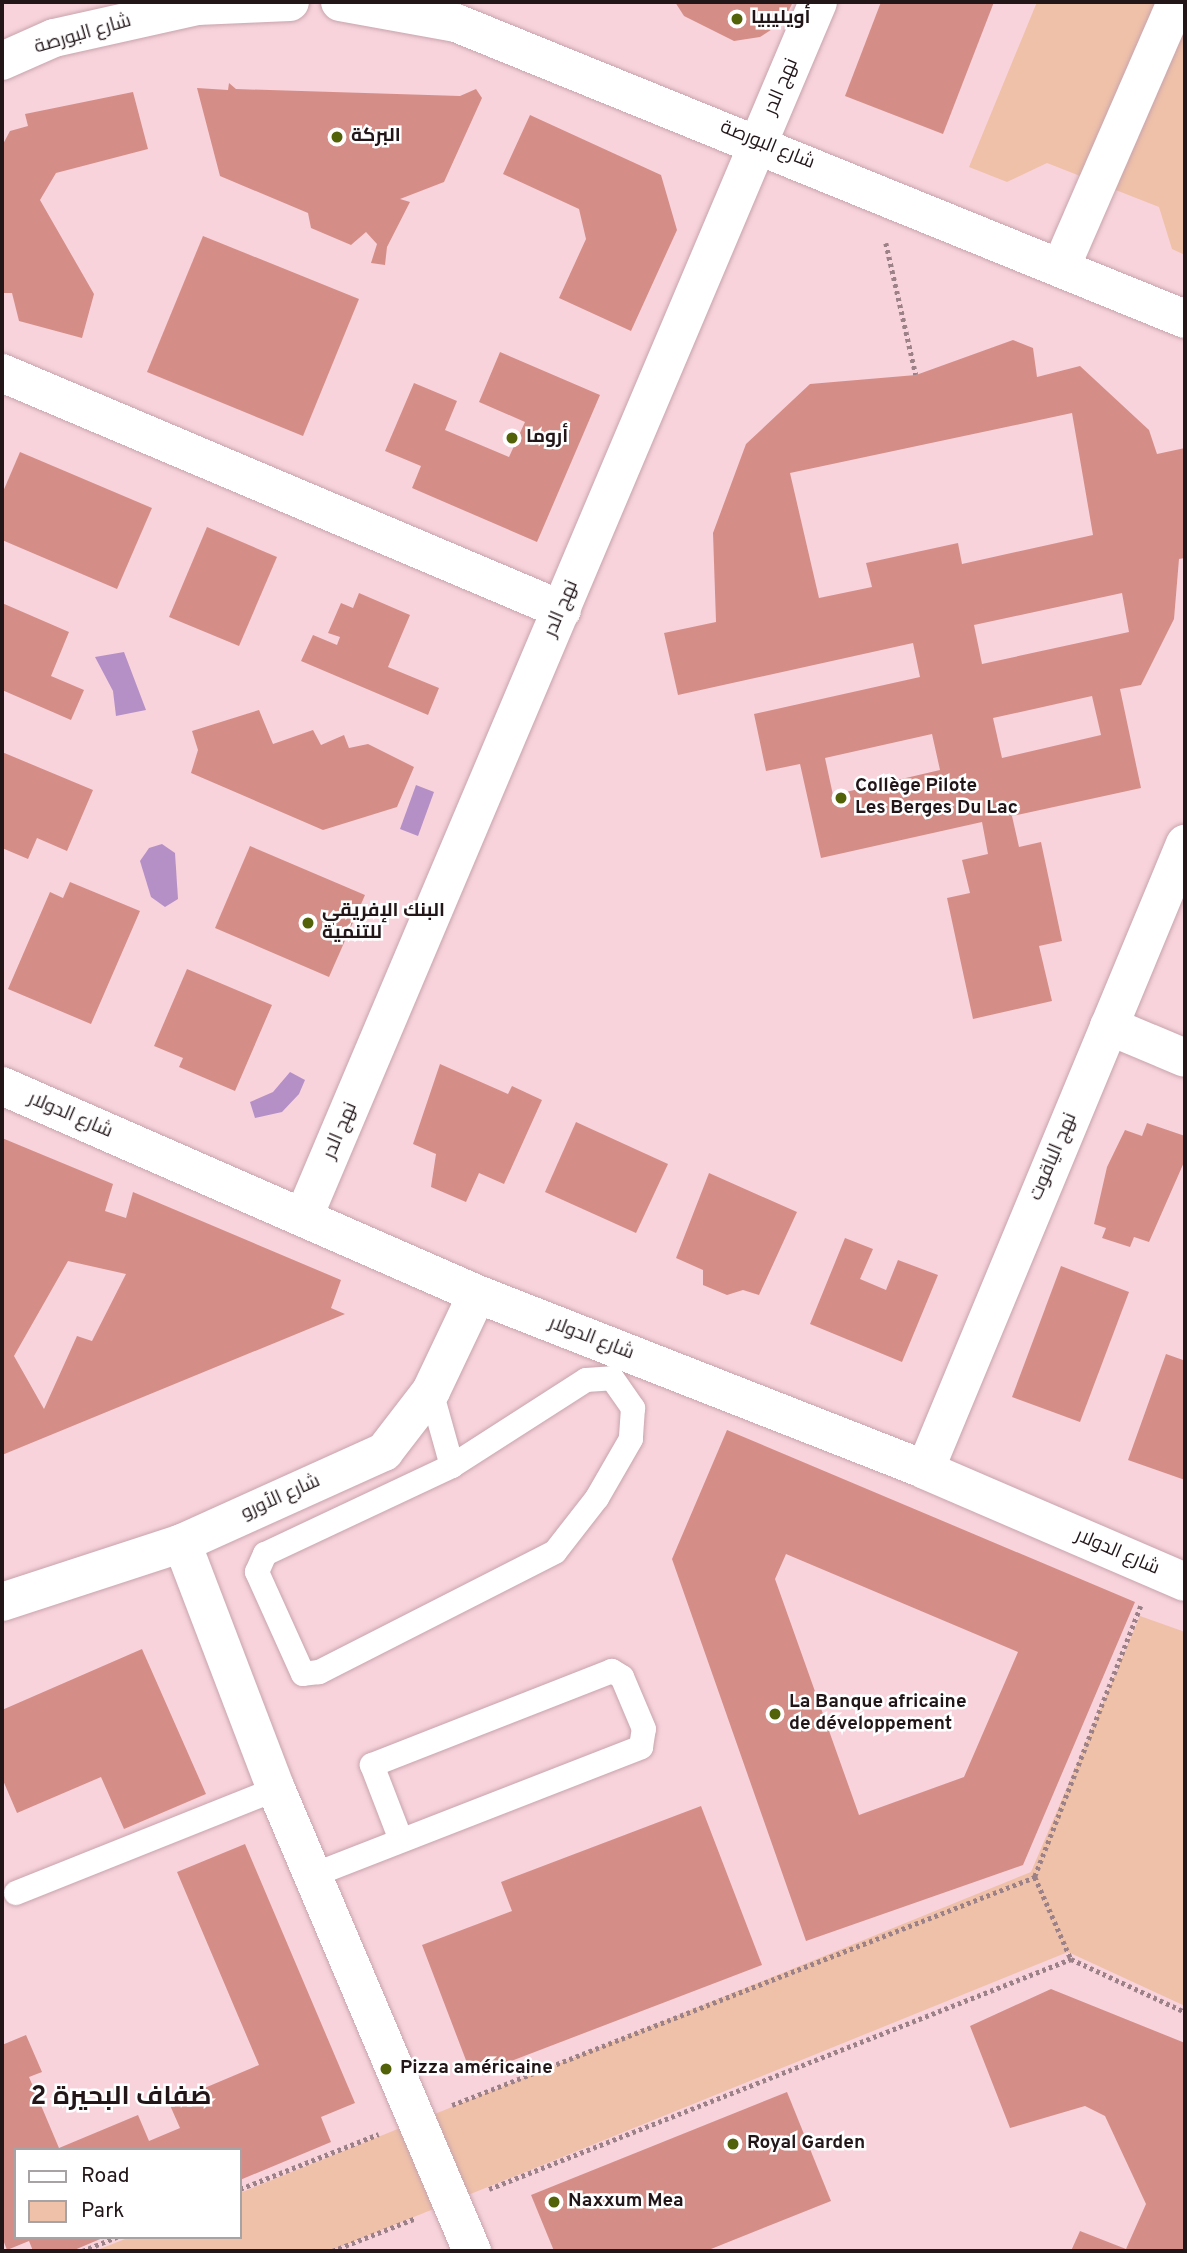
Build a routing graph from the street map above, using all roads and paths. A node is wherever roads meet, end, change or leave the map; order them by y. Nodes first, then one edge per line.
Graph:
1 (290, 2) edge
2 (340, 2) edge
3 (818, 2) edge
4 (1176, 2) edge
5 (2, 61) edge
6 (759, 142) junction
7 (874, 190) junction
8 (1062, 267) junction
9 (1185, 319) edge
10 (2, 373) edge
11 (916, 375) dead end
12 (562, 610) junction
13 (1185, 844) edge
14 (1109, 1026) junction
15 (1185, 1058) edge
16 (2, 1086) edge
17 (304, 1216) junction
18 (477, 1294) junction
19 (431, 1391) junction
20 (452, 1466) junction
21 (925, 1470) junction
22 (182, 1543) junction
23 (1172, 1576) edge
24 (2, 1602) edge
25 (276, 1788) junction
26 (401, 1840) junction
27 (316, 1874) junction
28 (1035, 1877) junction
29 (16, 1893) dead end
30 (1071, 1959) junction
31 (1185, 2012) edge
32 (416, 2119) junction
33 (242, 2188) edge
34 (453, 2203) junction
35 (112, 2239) edge
36 (82, 2251) edge
37 (332, 2251) edge
38 (472, 2251) edge

1 - 5 street, شارع البورصة
2 - 6 street, شارع البورصة
3 - 6 street, نهج الدر
4 - 8 street
6 - 7 street, شارع البورصة
6 - 12 street, نهج الدر
7 - 8 street, شارع البورصة
7 - 11 path
8 - 9 street, شارع البورصة
10 - 12 street
12 - 17 street, نهج الدر
13 - 14 street, نهج الياقوت
14 - 15 street
14 - 21 street, نهج الياقوت
16 - 17 street, شارع الدولار
17 - 18 street, شارع الدولار
18 - 19 street, شارع الأورو
18 - 21 street, شارع الدولار
19 - 20 lane
19 - 22 street, شارع الأورو
20 - 20 lane
21 - 23 street, شارع الدولار
22 - 24 street, شارع الأورو
22 - 25 street
23 - 28 path
25 - 27 street
25 - 29 lane
26 - 26 lane
26 - 27 lane
27 - 32 street
28 - 30 path
28 - 32 path
30 - 31 path
30 - 34 path
32 - 33 path
32 - 34 street
34 - 37 path
34 - 38 street
35 - 36 path

